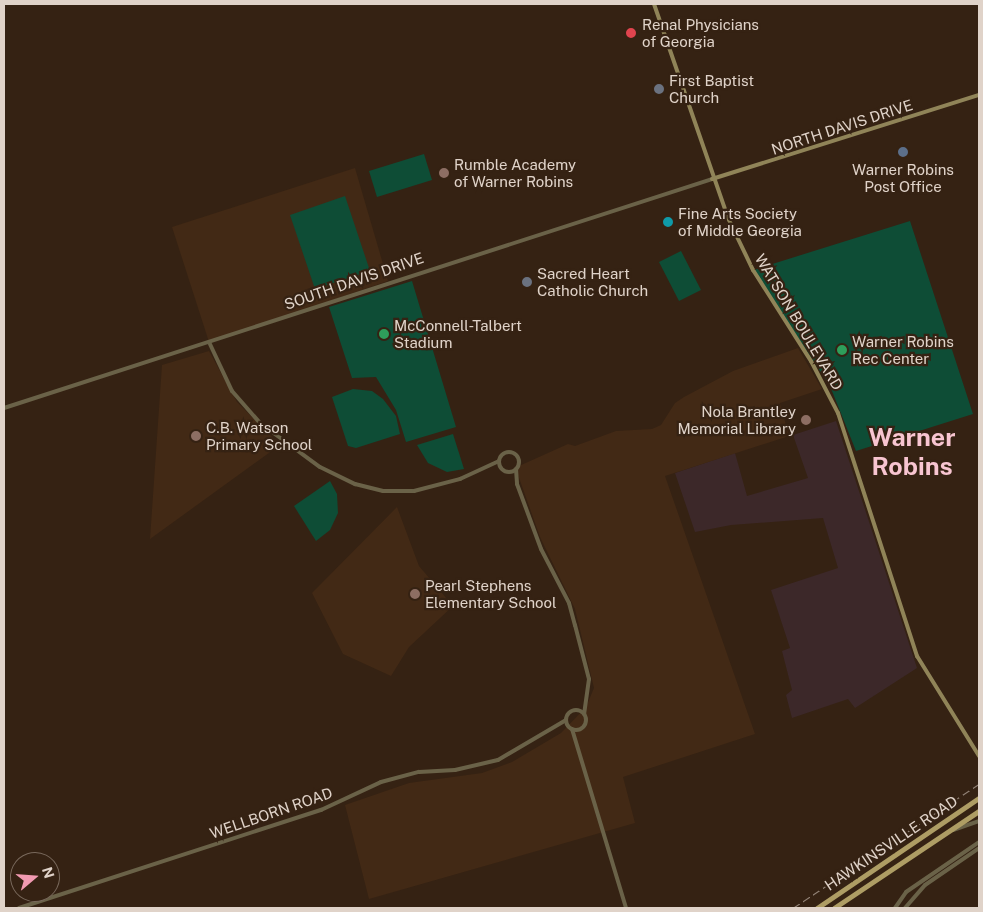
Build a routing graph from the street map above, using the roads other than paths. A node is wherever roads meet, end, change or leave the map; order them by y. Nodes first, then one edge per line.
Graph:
1 (654, 4) edge
2 (979, 95) edge
3 (712, 179) junction
4 (209, 342) junction
5 (4, 408) edge
6 (499, 461) junction
7 (489, 468) junction
8 (502, 468) junction
9 (516, 469) junction
10 (508, 471) junction
11 (517, 484) junction
12 (585, 698) junction
13 (577, 711) junction
14 (584, 714) junction
15 (566, 720) junction
16 (568, 726) junction
17 (554, 728) junction
18 (572, 729) junction
19 (581, 729) junction
20 (578, 744) junction
21 (979, 756) edge
22 (979, 798) edge
23 (979, 811) edge
24 (979, 821) edge
25 (942, 836) junction
26 (979, 840) edge
27 (979, 848) edge
28 (19, 908) edge
29 (626, 908) edge
30 (816, 908) edge
31 (834, 908) edge
32 (896, 908) edge
33 (905, 908) edge

1 - 3 main road, WATSON BOULEVARD
2 - 3 main road, NORTH DAVIS DRIVE
3 - 4 street, SOUTH DAVIS DRIVE
3 - 21 main road, WATSON BOULEVARD
4 - 5 street, SOUTH DAVIS DRIVE
4 - 7 street
6 - 7 street
6 - 8 street
6 - 9 street
7 - 8 street
8 - 10 street
9 - 10 street
9 - 11 street
10 - 11 street
11 - 12 street
12 - 13 street
12 - 14 street
13 - 14 street
13 - 15 street
14 - 19 street
15 - 16 street
15 - 17 street, WELLBORN ROAD
16 - 17 street
16 - 18 street
17 - 28 street, WELLBORN ROAD
18 - 19 street
18 - 20 street
19 - 20 street
20 - 29 street
22 - 30 main road, HAWKINSVILLE ROAD
23 - 25 main road, HAWKINSVILLE ROAD
24 - 25 street
25 - 31 main road, HAWKINSVILLE ROAD
26 - 32 street
27 - 33 street

